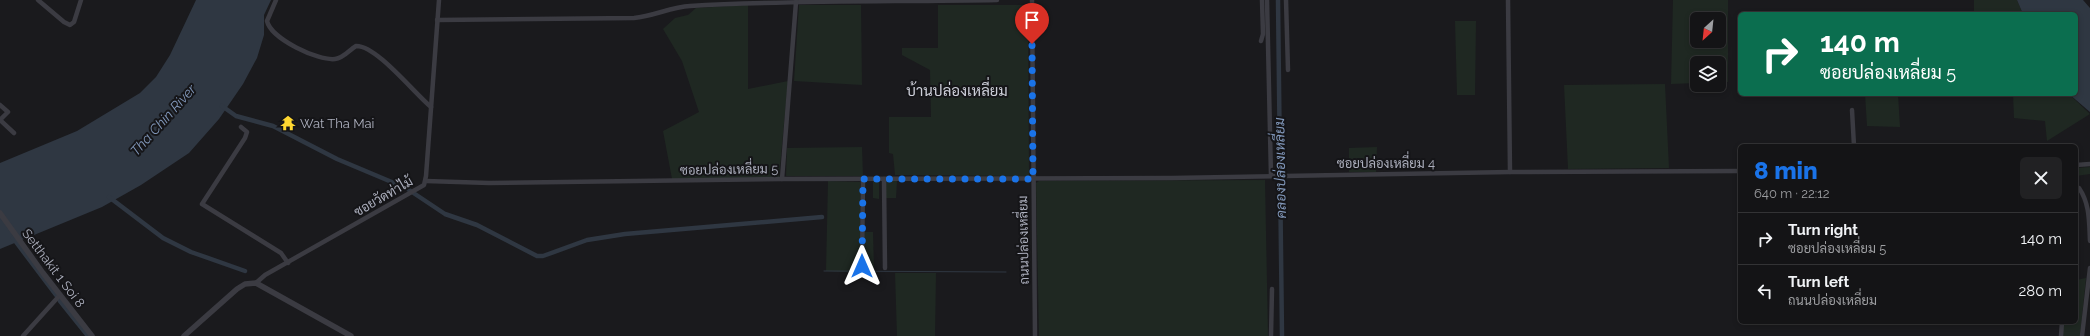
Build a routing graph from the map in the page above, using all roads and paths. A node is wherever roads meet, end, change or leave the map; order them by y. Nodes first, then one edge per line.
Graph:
1 (38, 0) edge
2 (81, 0) edge
3 (276, 0) edge
4 (439, 0) edge
5 (997, 0) edge
6 (1032, 0) edge
7 (1262, 0) edge
8 (1268, 0) edge
9 (1286, 0) edge
10 (1508, 0) edge
11 (744, 1) edge
12 (796, 2) junction
13 (437, 20) junction
14 (1261, 41) dead end
15 (1288, 70) dead end
16 (0, 105) edge
17 (431, 107) junction
18 (1852, 110) dead end
19 (0, 120) edge
20 (241, 127) dead end
21 (14, 133) dead end
22 (1854, 144) edge
23 (2090, 164) edge
24 (2078, 165) edge
25 (1738, 171) edge
26 (1510, 172) junction
27 (1271, 176) junction
28 (782, 179) junction
29 (863, 179) junction
30 (884, 179) junction
31 (1033, 179) junction
32 (426, 181) junction
33 (2079, 188) dead end
34 (0, 213) edge
35 (2090, 241) edge
36 (288, 263) junction
37 (862, 266) dead end
38 (884, 268) dead end
39 (2090, 268) edge
40 (256, 283) junction
41 (1272, 289) dead end
42 (60, 296) junction
43 (2062, 324) edge
44 (23, 336) edge
45 (92, 336) edge
46 (184, 336) edge
47 (350, 336) edge
48 (1035, 336) edge
49 (1271, 336) edge
50 (2061, 336) edge
51 (2082, 336) edge

1 - 2 street
3 - 17 street
4 - 13 street, ซอยวัดท่าไม้
5 - 12 street
6 - 31 street, ถนนปล่องเหลี่ยม
7 - 14 street
8 - 27 street
9 - 15 street
10 - 26 street
11 - 12 street
11 - 13 street
12 - 28 street
13 - 17 street, ซอยวัดท่าไม้
16 - 19 street
17 - 32 street, ซอยวัดท่าไม้
18 - 22 street
19 - 21 street
20 - 36 street
23 - 24 street
25 - 26 street, ซอยปล่องเหลี่ยม 4
26 - 27 street, ซอยปล่องเหลี่ยม 4
27 - 31 street, ซอยปล่องเหลี่ยม 4
28 - 29 street, ซอยปล่องเหลี่ยม 5
28 - 32 street, ซอยปล่องเหลี่ยม 5
29 - 30 street, ซอยปล่องเหลี่ยม 5
29 - 37 street
30 - 31 street, ซอยปล่องเหลี่ยม 5
30 - 38 street
31 - 48 street, ถนนปล่องเหลี่ยม
32 - 36 street, ซอยวัดท่าไม้
33 - 35 street
34 - 42 street, Setthakit 1 Soi 8
36 - 40 street, ซอยวัดท่าไม้
39 - 51 street
40 - 46 street
40 - 47 street
41 - 49 street
42 - 44 street
42 - 45 street, Setthakit 1 Soi 8
43 - 50 street

